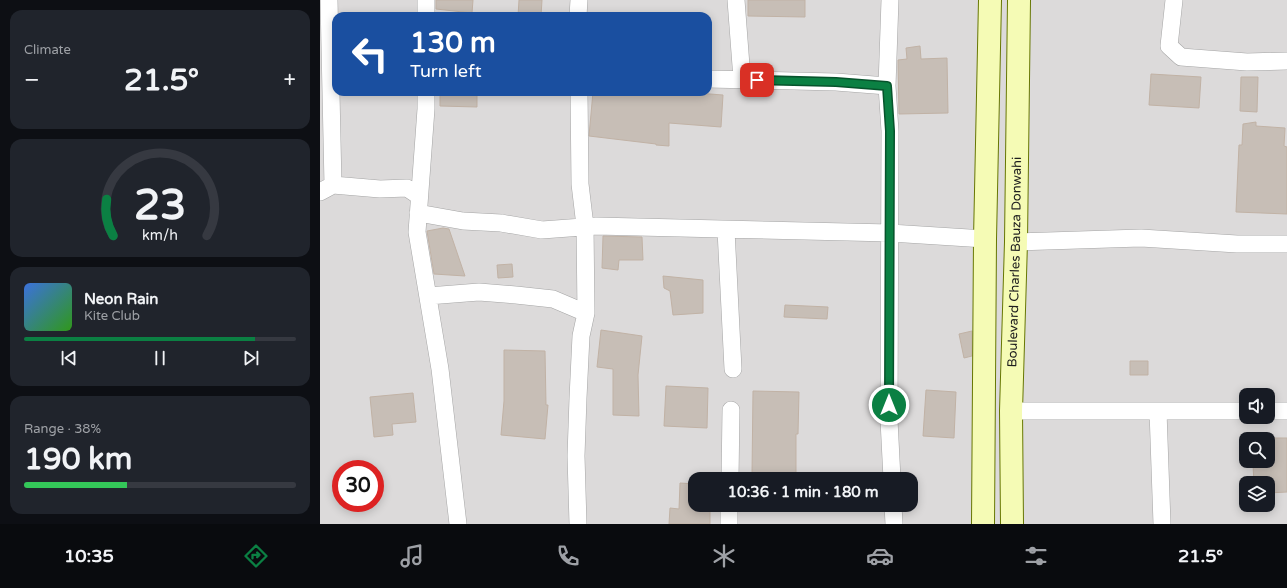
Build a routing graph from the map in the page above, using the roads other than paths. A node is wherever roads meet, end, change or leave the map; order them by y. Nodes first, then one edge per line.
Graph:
1 (329, 0) edge
2 (426, 0) edge
3 (579, 0) edge
4 (736, 0) edge
5 (890, 0) edge
6 (990, 0) edge
7 (1019, 0) edge
8 (1174, 0) edge
9 (426, 12) edge
10 (578, 12) edge
11 (1287, 61) edge
12 (712, 79) edge
13 (742, 79) junction
14 (887, 86) junction
15 (426, 96) edge
16 (579, 96) edge
17 (327, 188) edge
18 (419, 196) junction
19 (418, 213) junction
20 (585, 226) junction
21 (726, 230) junction
22 (890, 233) junction
23 (985, 239) junction
24 (1016, 242) junction
25 (1287, 244) edge
26 (428, 296) junction
27 (586, 313) junction
28 (733, 369) dead end
29 (731, 410) dead end
30 (1011, 411) junction
31 (1158, 411) junction
32 (1239, 411) edge
33 (1275, 411) edge
34 (1287, 411) edge
35 (730, 472) edge
36 (892, 472) edge
37 (729, 512) edge
38 (893, 512) edge
39 (458, 524) edge
40 (578, 524) edge
41 (729, 524) edge
42 (894, 524) edge
43 (983, 524) edge
44 (1012, 524) edge
45 (1162, 524) edge

1 - 17 street
2 - 9 street
3 - 10 street
4 - 13 street
5 - 14 street
6 - 23 main road
7 - 24 main road, Boulevard Charles Bauza Donwahi
8 - 11 street
12 - 13 street
13 - 14 street
14 - 22 street
15 - 18 street
16 - 20 street
17 - 18 street
18 - 19 street
19 - 20 street
19 - 26 street
20 - 21 street
20 - 27 street
21 - 22 street
21 - 28 street
22 - 23 street
22 - 36 street
23 - 43 main road
24 - 25 street
24 - 30 main road, Boulevard Charles Bauza Donwahi
26 - 27 street
26 - 39 street
27 - 40 street
29 - 35 street
30 - 31 street
30 - 44 main road, Boulevard Charles Bauza Donwahi
31 - 32 street
31 - 45 street
33 - 34 street
37 - 41 street
38 - 42 street

